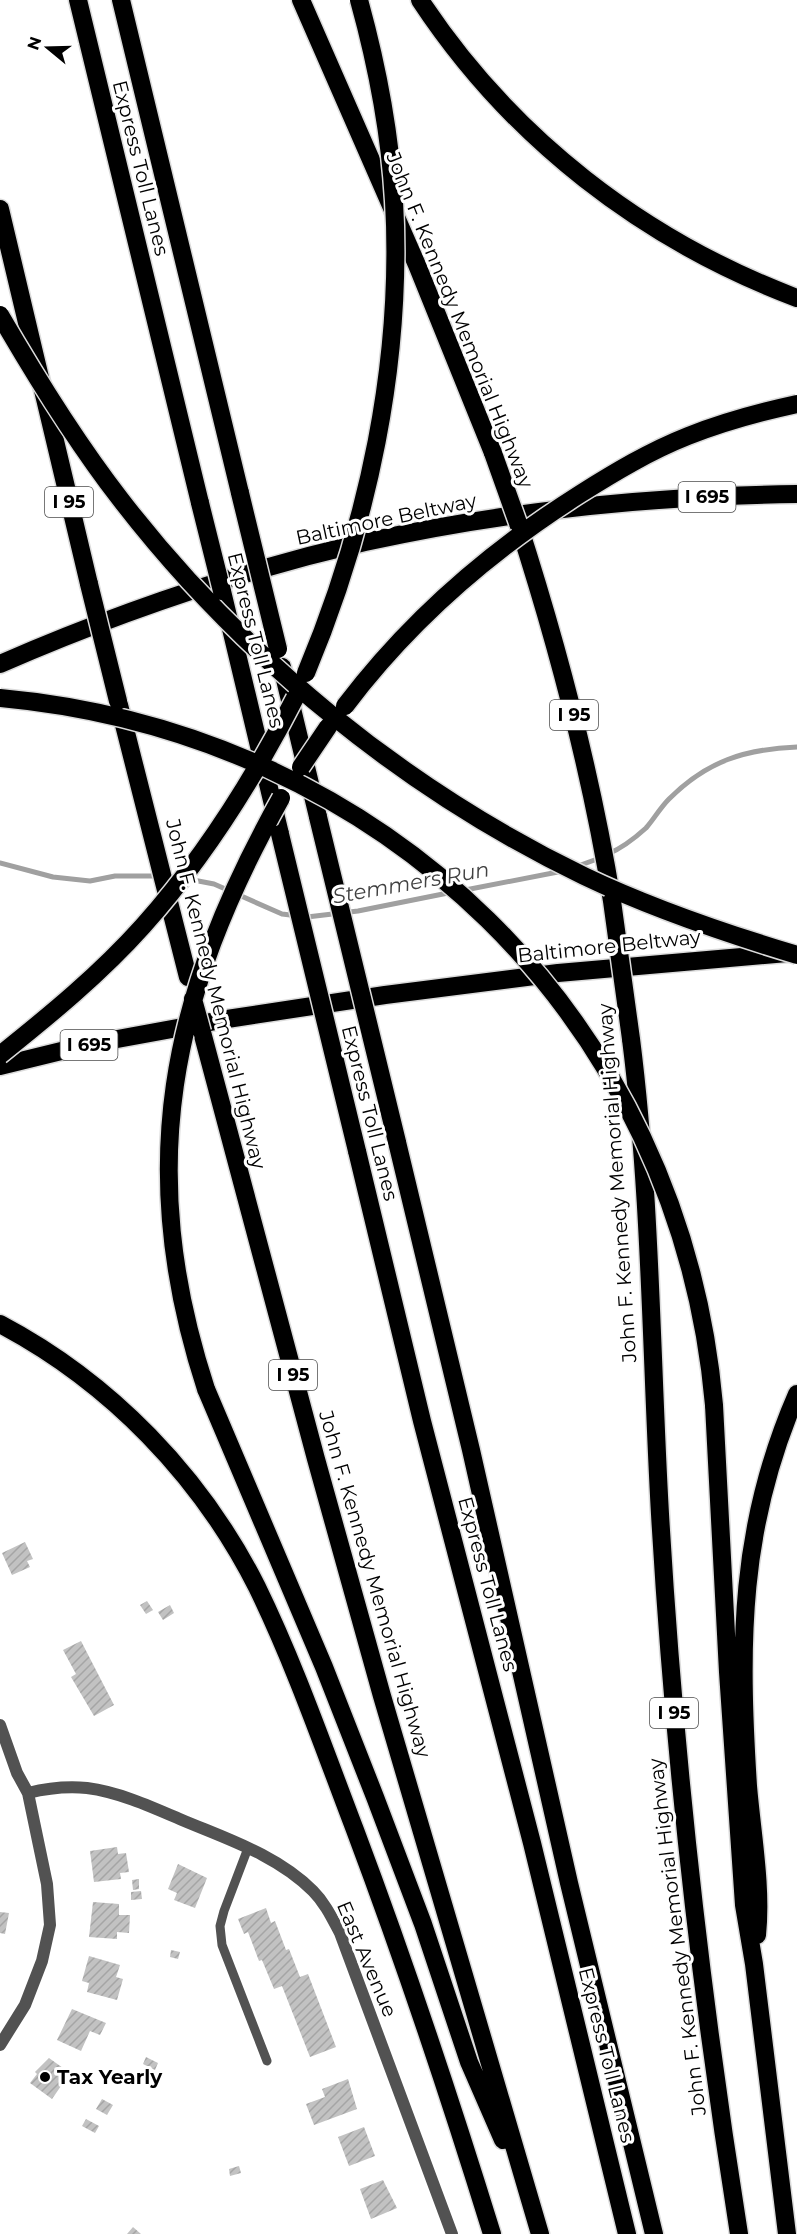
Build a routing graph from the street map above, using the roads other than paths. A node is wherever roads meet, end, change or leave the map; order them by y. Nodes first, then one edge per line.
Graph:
1 (78, 0) edge
2 (121, 0) edge
3 (301, 0) edge
4 (359, 0) edge
5 (420, 0) edge
6 (0, 208) edge
7 (797, 298) edge
8 (0, 315) edge
9 (797, 404) edge
10 (797, 494) edge
11 (0, 664) edge
12 (0, 698) edge
13 (797, 954) edge
14 (0, 1055) edge
15 (0, 1066) edge
16 (0, 1324) edge
17 (797, 1394) edge
18 (0, 1725) edge
19 (28, 1793) junction
20 (248, 1848) junction
21 (754, 1964) junction
22 (0, 2045) edge
23 (267, 2061) dead end
24 (524, 2182) junction
25 (452, 2234) edge
26 (492, 2234) edge
27 (540, 2234) edge
28 (627, 2234) edge
29 (654, 2234) edge
30 (739, 2234) edge
31 (787, 2234) edge

1 - 28 highway, Express Toll Lanes, bridge
2 - 29 highway, Express Toll Lanes, bridge
3 - 30 highway, John F. Kennedy Memorial Highway / I 95, bridge
4 - 14 highway, bridge
5 - 7 highway
6 - 24 highway, John F. Kennedy Memorial Highway / I 95, bridge
8 - 13 highway, bridge
9 - 24 highway, bridge
10 - 11 highway, Baltimore Beltway / I 695
12 - 21 highway, bridge
13 - 15 highway, Baltimore Beltway / I 695
16 - 26 highway
17 - 21 highway
18 - 19 street
19 - 20 street, East Avenue
19 - 22 street
20 - 23 lane
20 - 25 street, East Avenue
21 - 31 highway
24 - 27 highway, John F. Kennedy Memorial Highway / I 95

